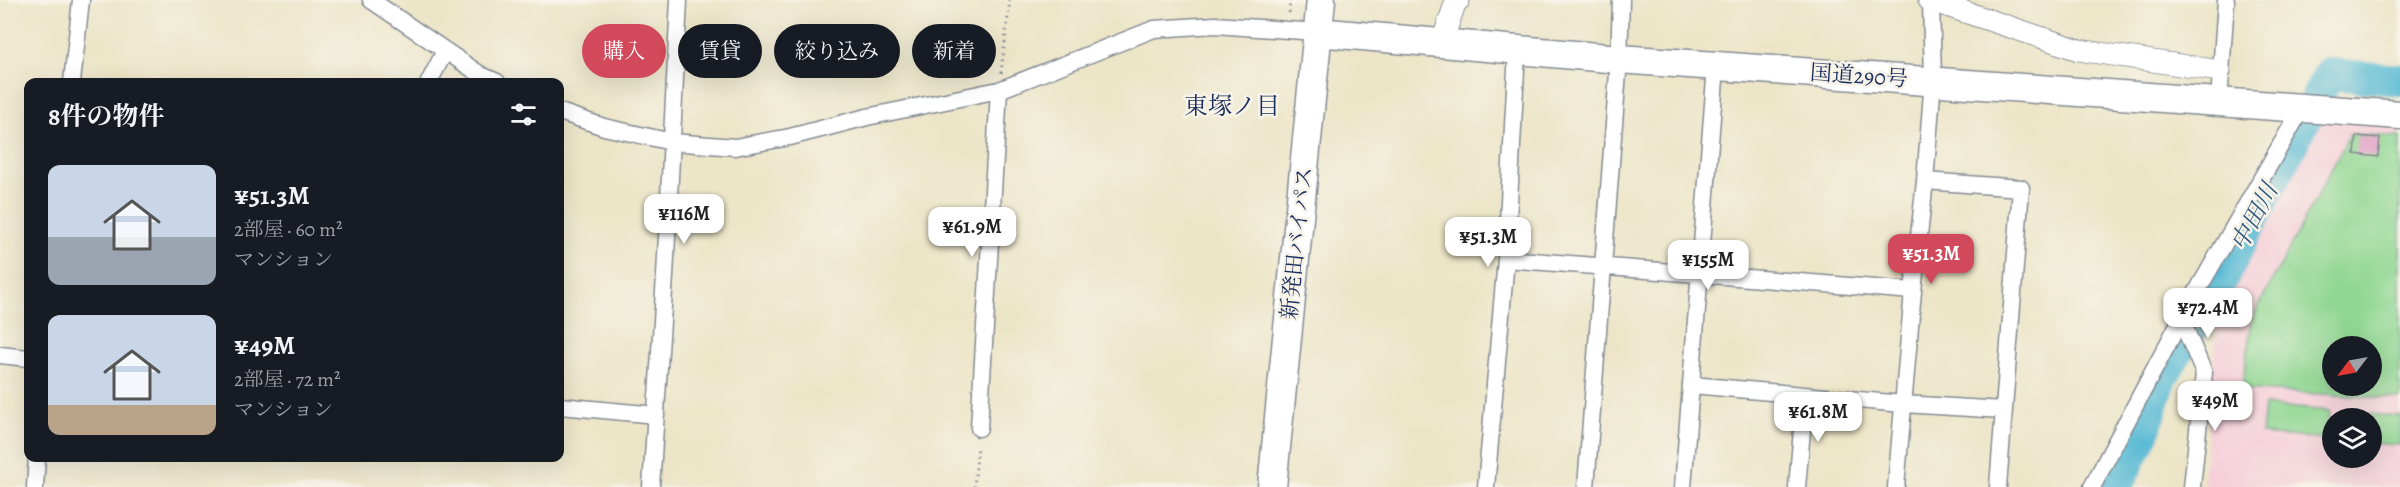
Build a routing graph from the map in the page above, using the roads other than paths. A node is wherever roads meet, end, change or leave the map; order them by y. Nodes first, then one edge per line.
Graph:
1 (81, 0) edge
2 (371, 0) edge
3 (679, 0) edge
4 (1321, 0) edge
5 (1459, 0) edge
6 (1622, 0) edge
7 (1930, 0) edge
8 (2226, 0) edge
9 (1317, 32) junction
10 (1442, 42) junction
11 (1517, 50) junction
12 (446, 51) junction
13 (1619, 59) junction
14 (1716, 66) junction
15 (2220, 71) junction
16 (72, 78) edge
17 (431, 78) edge
18 (488, 78) edge
19 (1932, 80) junction
20 (999, 90) junction
21 (2219, 102) junction
22 (2316, 109) junction
23 (564, 113) edge
24 (2400, 115) edge
25 (672, 142) junction
26 (1925, 181) junction
27 (1506, 259) junction
28 (1603, 265) junction
29 (1700, 273) junction
30 (1913, 291) junction
31 (2181, 319) junction
32 (0, 355) edge
33 (24, 358) edge
34 (1692, 385) junction
35 (1805, 396) junction
36 (1903, 404) junction
37 (564, 406) edge
38 (2003, 410) junction
39 (656, 415) junction
40 (979, 428) road end
41 (37, 462) edge
42 (35, 487) edge
43 (651, 487) edge
44 (1272, 487) edge
45 (1486, 487) edge
46 (1586, 487) edge
47 (1683, 487) edge
48 (1797, 487) edge
49 (1896, 487) edge
50 (1998, 487) edge
51 (2092, 487) edge
52 (2192, 487) edge

1 - 16 street
2 - 12 street
3 - 25 street
4 - 9 highway, 新発田バイパス
5 - 10 street
6 - 13 street
7 - 15 street
7 - 19 street
8 - 15 street
9 - 10 highway, 国道290号
9 - 20 street
9 - 44 highway, 新発田バイパス
10 - 11 highway, 国道290号
11 - 13 highway, 国道290号
11 - 27 street
12 - 17 street
12 - 18 street
13 - 14 highway, 国道290号
13 - 28 street
14 - 19 highway, 国道290号
14 - 29 street
15 - 21 street
19 - 21 highway, 国道290号
19 - 26 street
20 - 25 street
20 - 40 street
21 - 22 highway, 国道290号
22 - 24 highway, 国道290号
22 - 31 street
23 - 25 street
25 - 39 street
26 - 30 street
26 - 38 street
27 - 28 street
27 - 45 street
28 - 29 street
28 - 46 street
29 - 30 street
29 - 34 street
30 - 36 street
31 - 51 street
31 - 52 street
32 - 33 street
34 - 35 street
34 - 47 street
35 - 36 street
35 - 48 street
36 - 38 street
36 - 49 street
37 - 39 street
38 - 50 street
39 - 43 street
41 - 42 street

